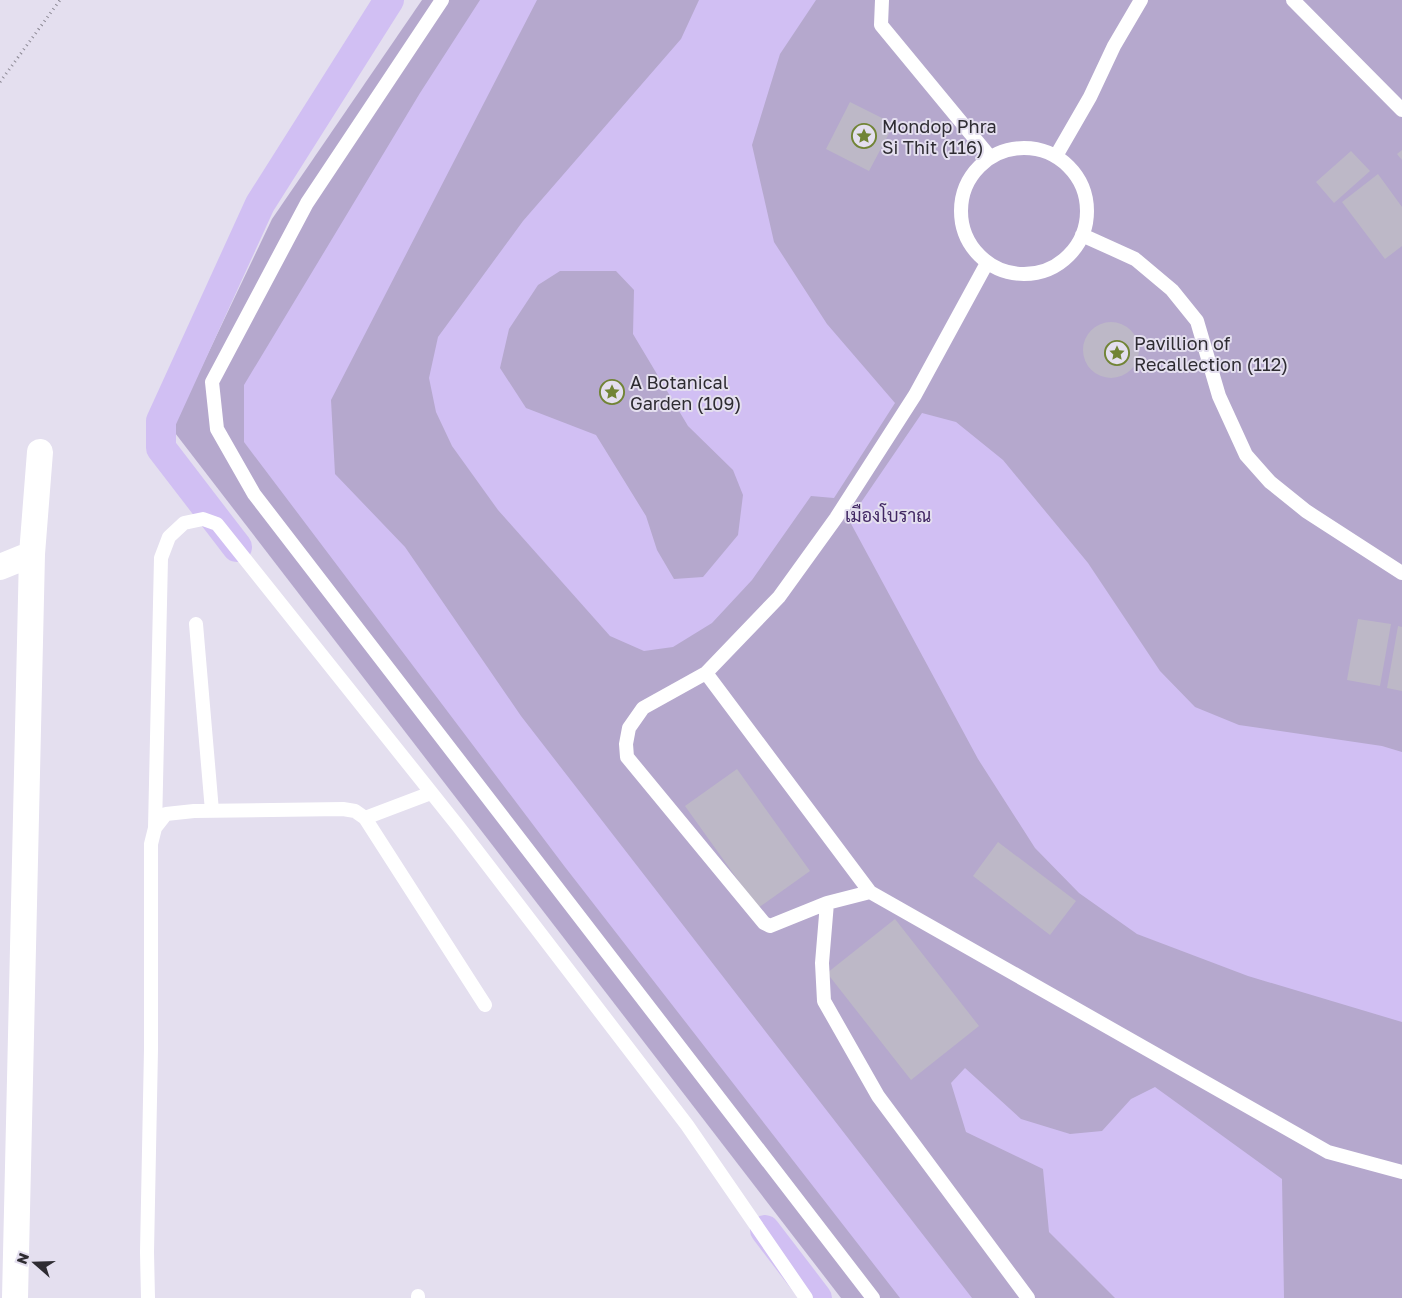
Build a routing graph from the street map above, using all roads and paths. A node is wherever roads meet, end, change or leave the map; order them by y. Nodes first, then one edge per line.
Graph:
1 (60, 0) edge
2 (442, 0) edge
3 (882, 0) edge
4 (1141, 0) edge
5 (1293, 0) edge
6 (0, 82) edge
7 (1402, 110) edge
8 (1056, 156) junction
9 (990, 157) junction
10 (1082, 235) junction
11 (987, 262) junction
12 (40, 452) dead end
13 (32, 554) junction
14 (0, 567) edge
15 (1402, 573) edge
16 (196, 624) dead end
17 (706, 673) junction
18 (432, 793) junction
19 (212, 811) junction
20 (365, 818) junction
21 (155, 828) junction
22 (870, 892) junction
23 (827, 903) junction
24 (486, 1005) dead end
25 (1402, 1172) edge
26 (15, 1298) edge
27 (148, 1298) edge
28 (806, 1298) edge
29 (873, 1298) edge
30 (1028, 1298) edge

1 - 6 path
2 - 29 lane
3 - 9 lane
4 - 8 lane
5 - 7 lane
8 - 9 lane
8 - 10 lane
9 - 11 lane
10 - 11 lane
10 - 15 lane
11 - 17 lane
12 - 13 street
13 - 14 street
13 - 26 street
16 - 19 lane
17 - 22 lane
17 - 23 lane
18 - 20 lane
18 - 21 lane
18 - 28 lane
19 - 20 lane
19 - 21 lane
20 - 24 lane
21 - 27 lane
22 - 23 lane
22 - 25 lane
23 - 30 lane

